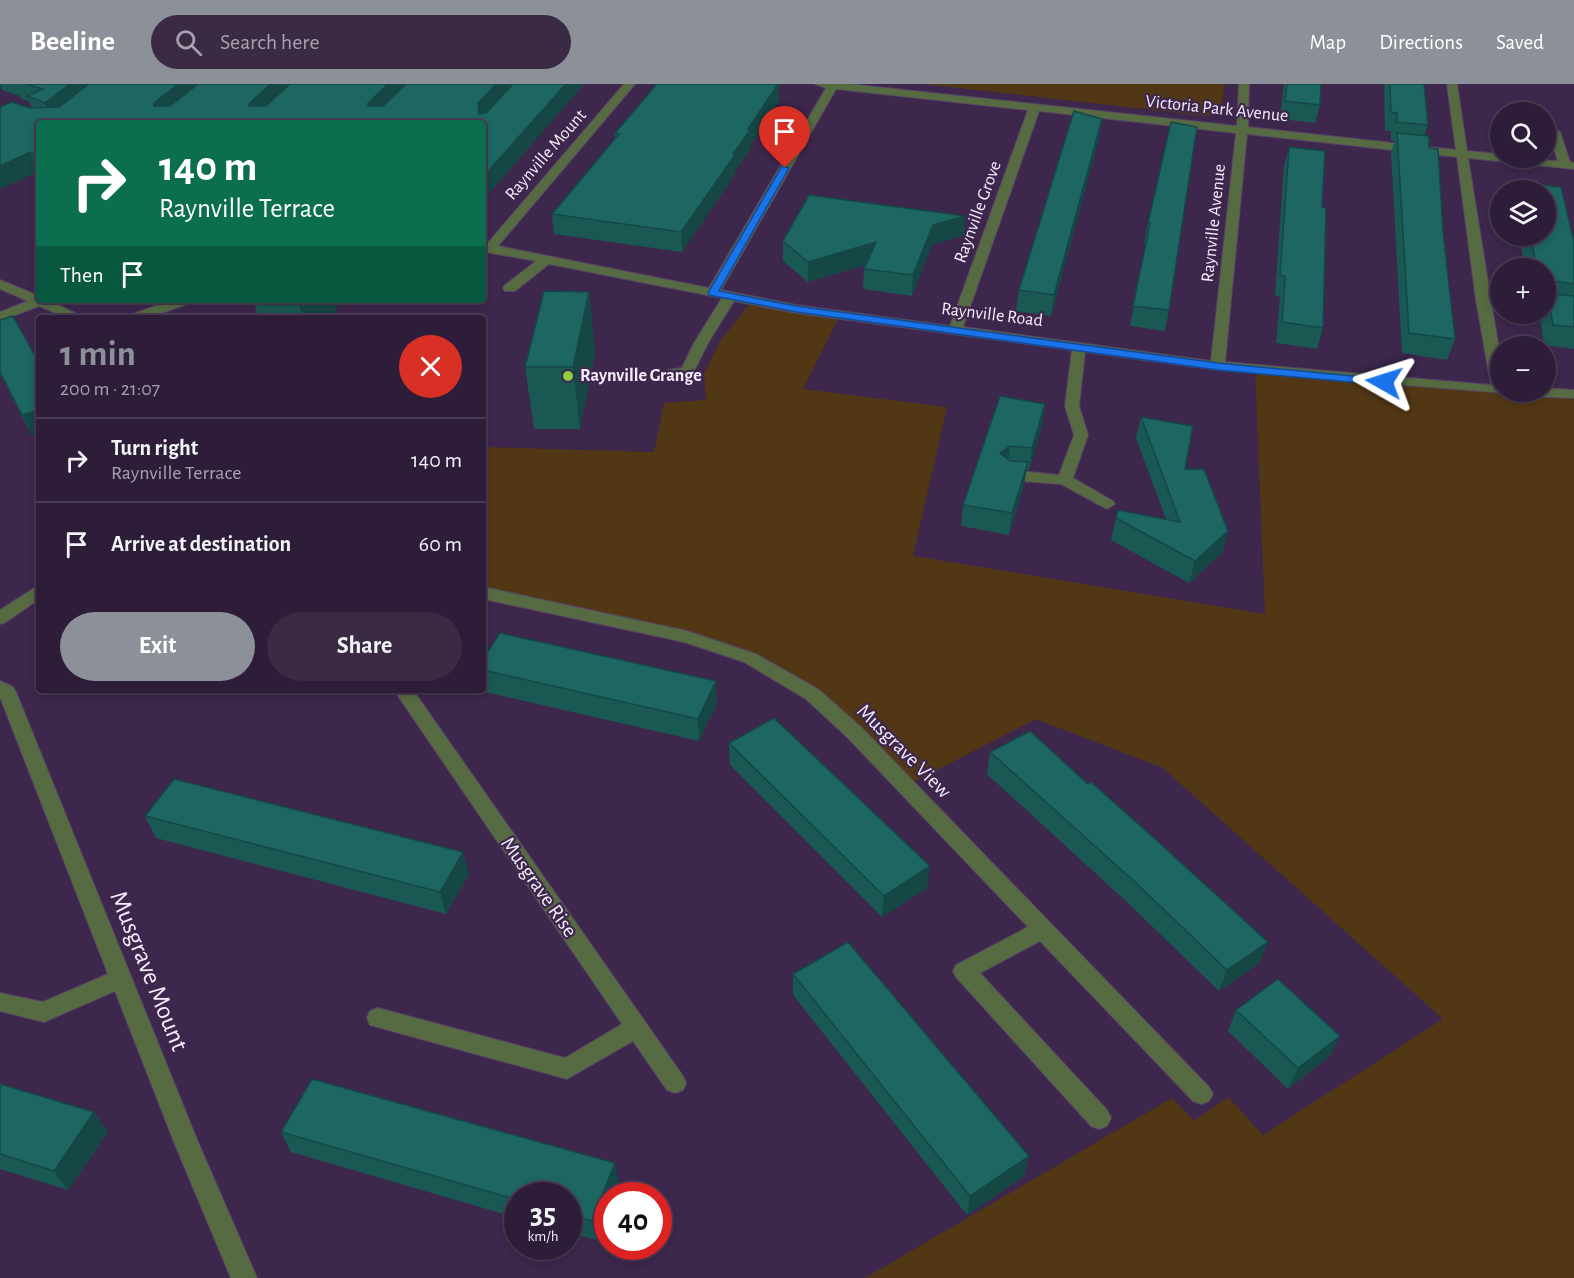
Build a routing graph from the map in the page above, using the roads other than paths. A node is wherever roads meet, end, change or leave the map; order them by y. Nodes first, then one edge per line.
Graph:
1 (630, 84) edge
2 (820, 84) edge
3 (1244, 84) edge
4 (1452, 84) edge
5 (833, 86) junction
6 (1035, 106) junction
7 (1242, 130) junction
8 (1556, 136) edge
9 (1461, 153) junction
10 (1570, 165) edge
11 (486, 248) edge
12 (545, 261) junction
13 (0, 284) edge
14 (510, 288) dead end
15 (713, 293) junction
16 (730, 296) junction
17 (36, 299) edge
18 (1483, 300) junction
19 (1490, 301) edge
20 (36, 303) edge
21 (44, 303) edge
22 (177, 303) edge
23 (71, 315) edge
24 (143, 315) edge
25 (0, 317) edge
26 (955, 330) junction
27 (1490, 337) edge
28 (1079, 346) junction
29 (1218, 366) junction
30 (672, 373) dead end
31 (1490, 389) edge
32 (1556, 393) edge
33 (1574, 394) edge
34 (1007, 475) edge
35 (1065, 480) junction
36 (1107, 504) dead end
37 (36, 593) edge
38 (486, 594) edge
39 (0, 618) edge
40 (0, 687) edge
41 (405, 693) edge
42 (1043, 929) junction
43 (121, 978) junction
44 (0, 1002) edge
45 (378, 1018) dead end
46 (636, 1027) junction
47 (675, 1083) dead end
48 (1201, 1094) dead end
49 (1099, 1118) dead end
50 (244, 1278) edge

1 - 11 street, Raynville Mount
2 - 5 street, Victoria Park Avenue
3 - 7 street, Raynville Avenue
4 - 9 street
5 - 6 street, Victoria Park Avenue
5 - 15 street
6 - 7 street, Victoria Park Avenue
6 - 26 street, Raynville Grove
7 - 9 street, Victoria Park Avenue
7 - 29 street, Raynville Avenue
8 - 10 street
9 - 10 street, Victoria Park Avenue
9 - 18 street
11 - 12 street, Raynville Road
12 - 14 street
12 - 15 street, Raynville Road
13 - 17 street
15 - 16 street, Raynville Road
16 - 26 street, Raynville Road
16 - 30 street
18 - 19 street
18 - 27 street
20 - 25 street
21 - 23 street
22 - 24 street
26 - 28 street, Raynville Road
28 - 29 street, Raynville Road
28 - 35 street
29 - 31 street, Raynville Road
32 - 33 street
34 - 35 street
35 - 36 street
37 - 39 street
38 - 42 street, Musgrave View
40 - 43 street, Musgrave Mount
41 - 46 street, Musgrave Rise
42 - 48 street, Musgrave View
42 - 49 street
43 - 44 street
43 - 50 street, Musgrave Mount
45 - 46 street
46 - 47 street, Musgrave Rise

